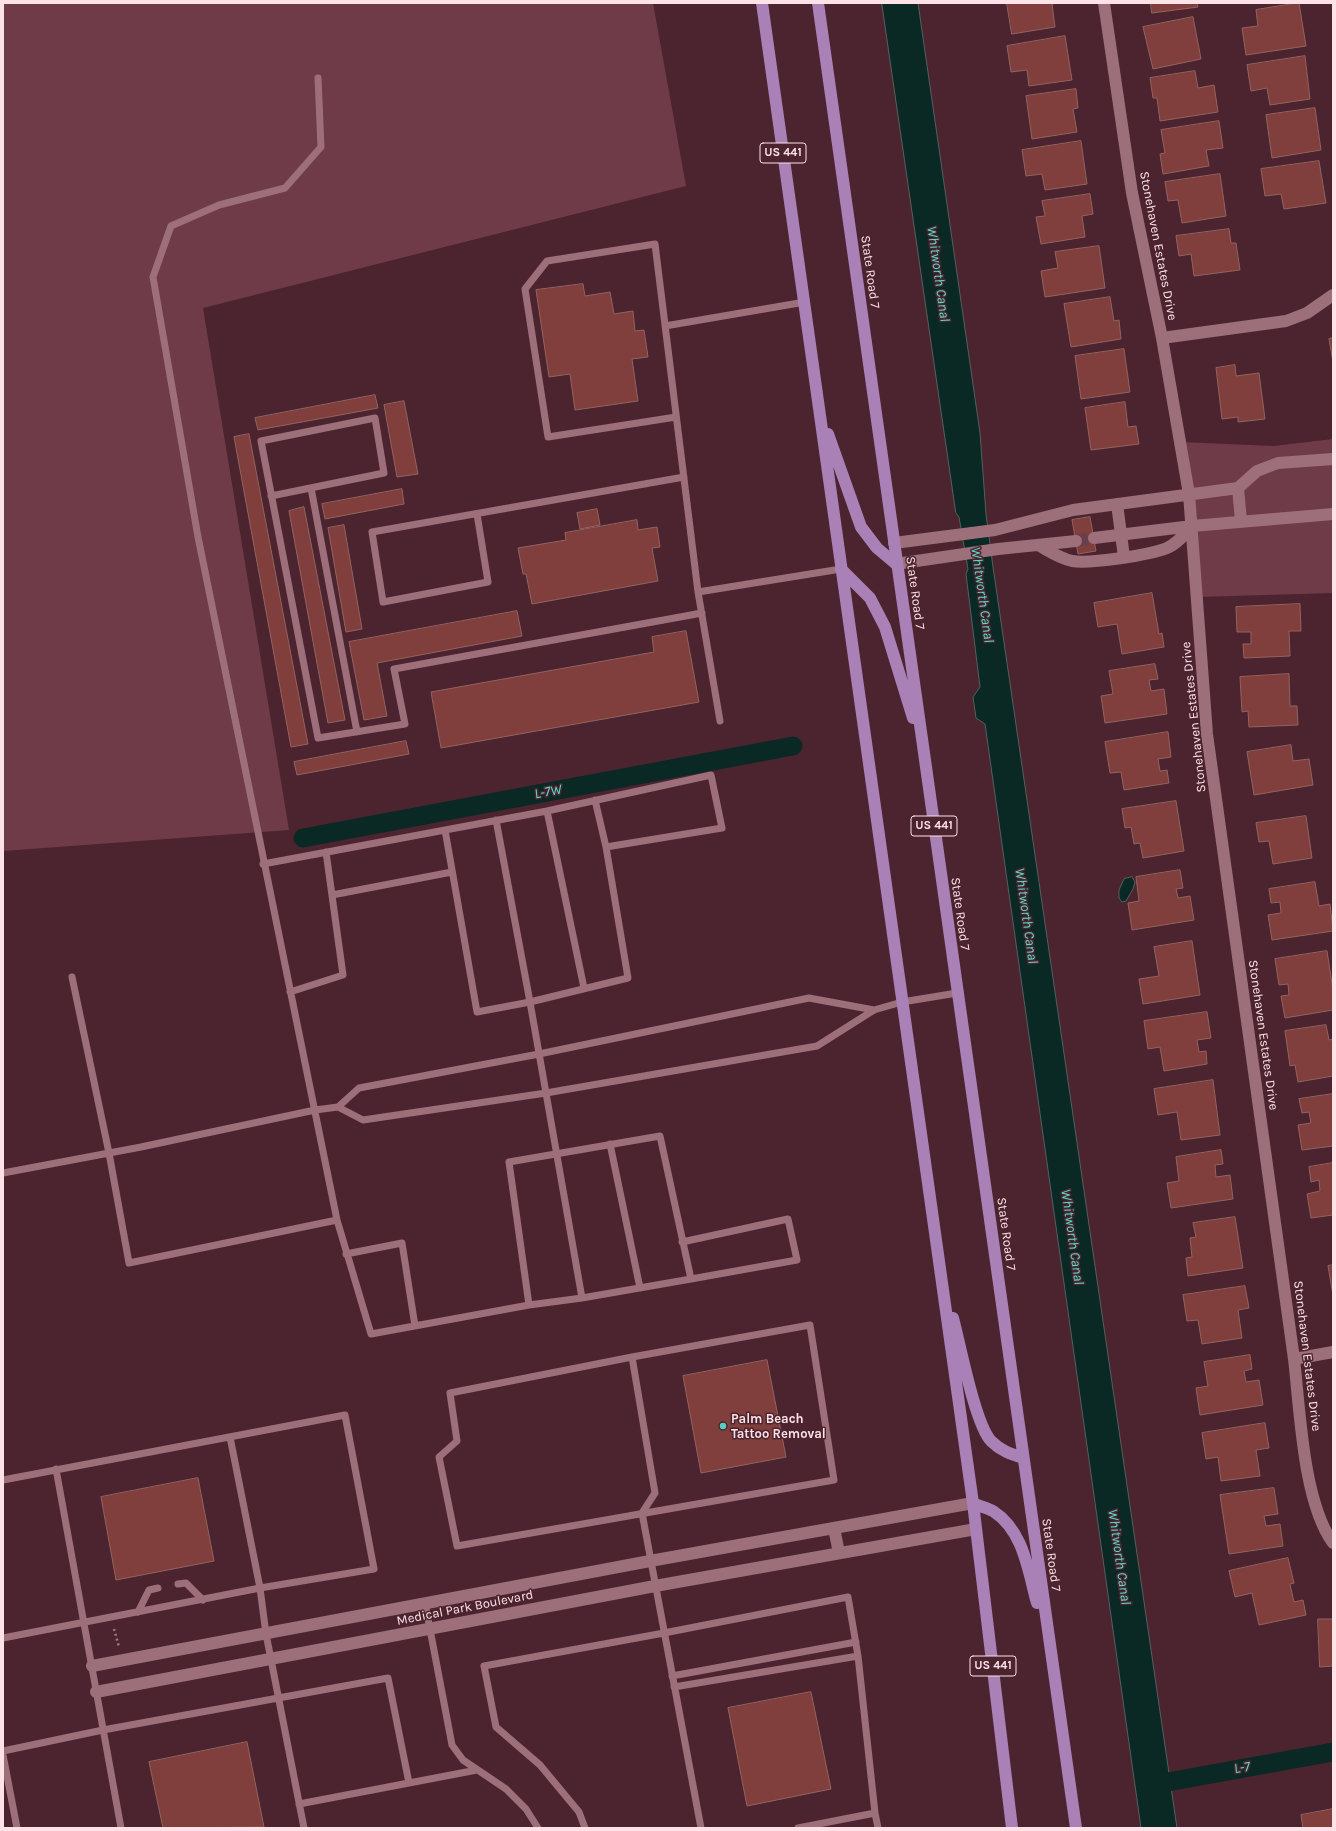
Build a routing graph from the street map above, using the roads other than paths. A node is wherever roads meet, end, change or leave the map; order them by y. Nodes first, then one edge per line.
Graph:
1 (762, 3) edge
2 (818, 3) edge
3 (1104, 3) edge
4 (318, 78) dead end
5 (1333, 295) edge
6 (805, 302) junction
7 (665, 326) junction
8 (1162, 338) junction
9 (820, 411) junction
10 (676, 418) junction
11 (1333, 460) edge
12 (684, 477) junction
13 (311, 488) junction
14 (1238, 488) junction
15 (1189, 494) junction
16 (271, 496) junction
17 (1116, 504) junction
18 (477, 514) junction
19 (1333, 514) edge
20 (1241, 521) junction
21 (1192, 526) junction
22 (1121, 535) junction
23 (1094, 538) tunnel mouth
24 (1076, 541) tunnel mouth
25 (894, 543) junction
26 (1038, 545) junction
27 (1124, 557) junction
28 (896, 564) junction
29 (841, 569) junction
30 (698, 592) junction
31 (702, 612) junction
32 (720, 721) dead end
33 (357, 732) junction
34 (924, 755) junction
35 (595, 800) junction
36 (546, 811) junction
37 (496, 820) junction
38 (445, 830) junction
39 (606, 847) junction
40 (326, 852) junction
41 (264, 864) junction
42 (452, 872) junction
43 (332, 895) junction
44 (72, 977) dead end
45 (584, 988) junction
46 (290, 992) junction
47 (957, 993) junction
48 (530, 1002) junction
49 (902, 1002) junction
50 (874, 1010) junction
51 (539, 1054) junction
52 (546, 1093) junction
53 (338, 1107) junction
54 (315, 1110) junction
55 (610, 1144) junction
56 (109, 1153) junction
57 (556, 1154) junction
58 (3, 1173) edge
59 (337, 1220) junction
60 (682, 1242) junction
61 (346, 1254) junction
62 (938, 1263) junction
63 (691, 1279) junction
64 (640, 1288) junction
65 (582, 1298) junction
66 (529, 1304) junction
67 (415, 1326) junction
68 (1333, 1352) edge
69 (632, 1357) junction
70 (1294, 1359) junction
71 (230, 1437) junction
72 (1023, 1458) junction
73 (56, 1469) junction
74 (3, 1480) edge
75 (973, 1503) junction
76 (642, 1514) junction
77 (834, 1528) junction
78 (976, 1529) junction
79 (1333, 1543) edge
80 (839, 1554) junction
81 (650, 1561) junction
82 (178, 1584) dead end
83 (655, 1586) junction
84 (158, 1588) dead end
85 (260, 1588) junction
86 (203, 1600) junction
87 (425, 1603) junction
88 (138, 1612) junction
89 (84, 1622) junction
90 (430, 1629) junction
91 (664, 1633) junction
92 (266, 1634) junction
93 (3, 1638) edge
94 (856, 1642) junction
95 (1050, 1648) junction
96 (858, 1656) junction
97 (271, 1659) junction
98 (92, 1666) junction
99 (672, 1676) junction
100 (674, 1687) junction
101 (96, 1692) junction
102 (278, 1697) junction
103 (103, 1730) junction
104 (3, 1751) edge
105 (3, 1754) edge
106 (477, 1770) junction
107 (409, 1783) junction
108 (299, 1804) junction
109 (875, 1813) junction
110 (17, 1828) edge
111 (121, 1828) edge
112 (304, 1828) edge
113 (538, 1828) edge
114 (585, 1828) edge
115 (700, 1828) edge
116 (798, 1828) edge
117 (878, 1828) edge
118 (1012, 1828) edge
119 (1076, 1828) edge

1 - 6 main road, US 441
2 - 25 main road, State Road 7 / US 441
3 - 8 street, Stonehaven Estates Drive
4 - 41 lane
5 - 8 street
6 - 7 lane
6 - 9 main road, US 441
7 - 10 lane
7 - 10 lane
8 - 15 street, Stonehaven Estates Drive
9 - 28 main road
9 - 29 main road, US 441
10 - 12 lane
11 - 14 street
12 - 18 lane
12 - 30 lane
13 - 16 lane
13 - 16 lane
13 - 33 lane
14 - 15 street
14 - 20 street
15 - 17 street
15 - 21 street, Stonehaven Estates Drive
16 - 33 lane
17 - 22 street
17 - 25 street
18 - 18 lane
19 - 20 street
20 - 21 street
21 - 22 street
21 - 27 street
21 - 70 street, Stonehaven Estates Drive
22 - 23 street
22 - 27 street
24 - 26 street
25 - 28 main road, State Road 7 / US 441
26 - 27 street
26 - 28 street
28 - 34 main road, State Road 7 / US 441
29 - 30 lane
29 - 34 main road
29 - 49 main road, US 441
30 - 31 lane
31 - 32 lane
31 - 33 lane
34 - 47 main road, State Road 7 / US 441
35 - 36 lane
35 - 39 lane
35 - 39 lane
36 - 37 lane
36 - 45 lane
37 - 38 lane
37 - 48 lane
38 - 40 lane
38 - 42 lane
39 - 45 lane
40 - 41 lane
40 - 43 lane
41 - 46 lane
42 - 43 lane
42 - 48 lane
43 - 46 lane
44 - 56 lane
45 - 48 lane
46 - 54 lane
47 - 49 lane
47 - 72 main road, State Road 7 / US 441
48 - 51 lane
49 - 50 lane
49 - 62 main road, US 441
50 - 51 lane
50 - 52 lane
51 - 52 lane
51 - 53 lane
52 - 53 lane
52 - 57 lane
53 - 54 lane
54 - 56 lane
54 - 59 lane
55 - 57 lane
55 - 60 lane
55 - 64 lane
56 - 58 lane
56 - 59 lane
57 - 65 lane
57 - 66 lane
59 - 61 lane
60 - 63 lane
60 - 63 lane
61 - 67 lane
61 - 67 lane
62 - 72 main road
62 - 75 main road, US 441
63 - 64 lane
64 - 65 lane
65 - 66 lane
66 - 67 lane
68 - 70 street
69 - 76 lane
69 - 76 lane
69 - 76 lane
70 - 79 street, Stonehaven Estates Drive
71 - 73 lane
71 - 85 lane
71 - 85 lane
72 - 95 main road, State Road 7 / US 441
73 - 74 lane
73 - 89 lane
75 - 77 street, Medical Park Boulevard
75 - 78 main road, US 441
75 - 95 main road
76 - 81 lane
77 - 80 street
77 - 81 street, Medical Park Boulevard
78 - 80 street, Medical Park Boulevard
78 - 118 main road, US 441
80 - 83 street, Medical Park Boulevard
81 - 83 lane
81 - 87 street, Medical Park Boulevard
82 - 86 lane
83 - 90 street, Medical Park Boulevard
83 - 91 lane
84 - 88 lane
85 - 86 lane
85 - 92 lane
86 - 88 lane
87 - 90 lane
87 - 92 street, Medical Park Boulevard
88 - 89 lane
89 - 93 lane
89 - 98 lane
90 - 97 street, Medical Park Boulevard
90 - 106 lane
91 - 94 lane
91 - 99 lane
91 - 114 lane
92 - 97 lane
92 - 98 street, Medical Park Boulevard
94 - 96 lane
94 - 99 lane
95 - 119 main road, State Road 7 / US 441
96 - 100 lane
96 - 109 lane
97 - 101 street, Medical Park Boulevard
97 - 102 lane
98 - 101 lane
99 - 100 lane
100 - 115 lane
101 - 103 lane
102 - 103 lane
102 - 107 lane
102 - 108 lane
103 - 104 lane
103 - 111 lane
105 - 110 lane
106 - 107 lane
106 - 113 lane
107 - 108 lane
108 - 112 lane
109 - 116 lane
109 - 117 lane

